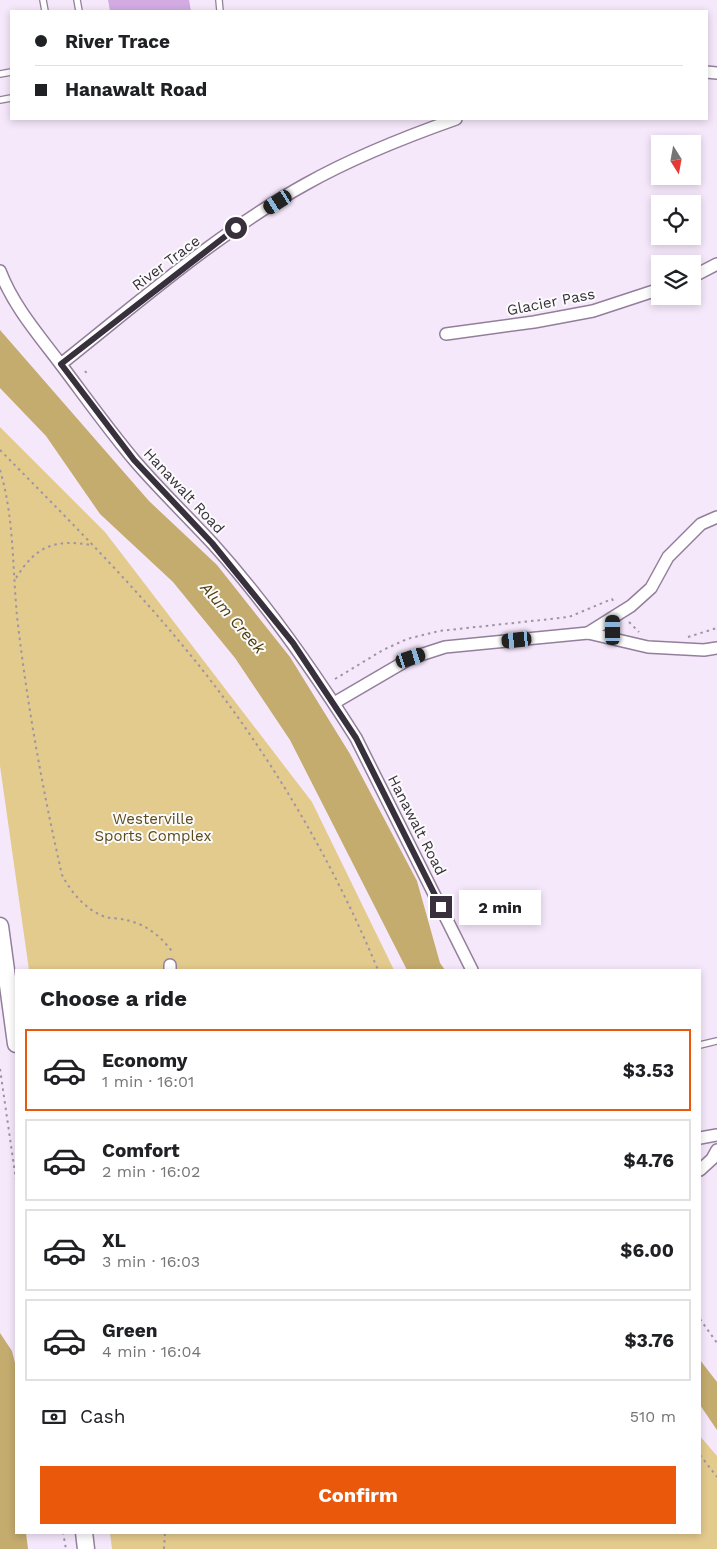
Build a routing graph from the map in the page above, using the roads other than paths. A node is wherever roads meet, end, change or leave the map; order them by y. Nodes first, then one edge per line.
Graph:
1 (453, 120) edge
2 (717, 264) edge
3 (0, 271) edge
4 (701, 272) edge
5 (651, 292) edge
6 (446, 334) dead end
7 (61, 364) junction
8 (717, 517) edge
9 (613, 617) junction
10 (588, 633) junction
11 (617, 640) junction
12 (717, 648) edge
13 (334, 703) junction
14 (0, 926) edge
15 (472, 969) edge
16 (15, 1037) edge
17 (717, 1041) edge
18 (701, 1045) edge
19 (717, 1135) edge
20 (701, 1138) edge
21 (717, 1150) edge
22 (701, 1169) edge
23 (84, 1534) edge
24 (86, 1549) edge

1 - 7 street, River Trace
2 - 4 street
3 - 7 street, Hanawalt Road
5 - 6 street, Glacier Pass
7 - 13 street, Hanawalt Road
8 - 9 street
9 - 10 street
9 - 11 lane
10 - 11 street
10 - 13 street
11 - 12 street
13 - 15 street, Hanawalt Road
14 - 16 main road
17 - 18 lane
19 - 20 street
21 - 22 street
23 - 24 main road

